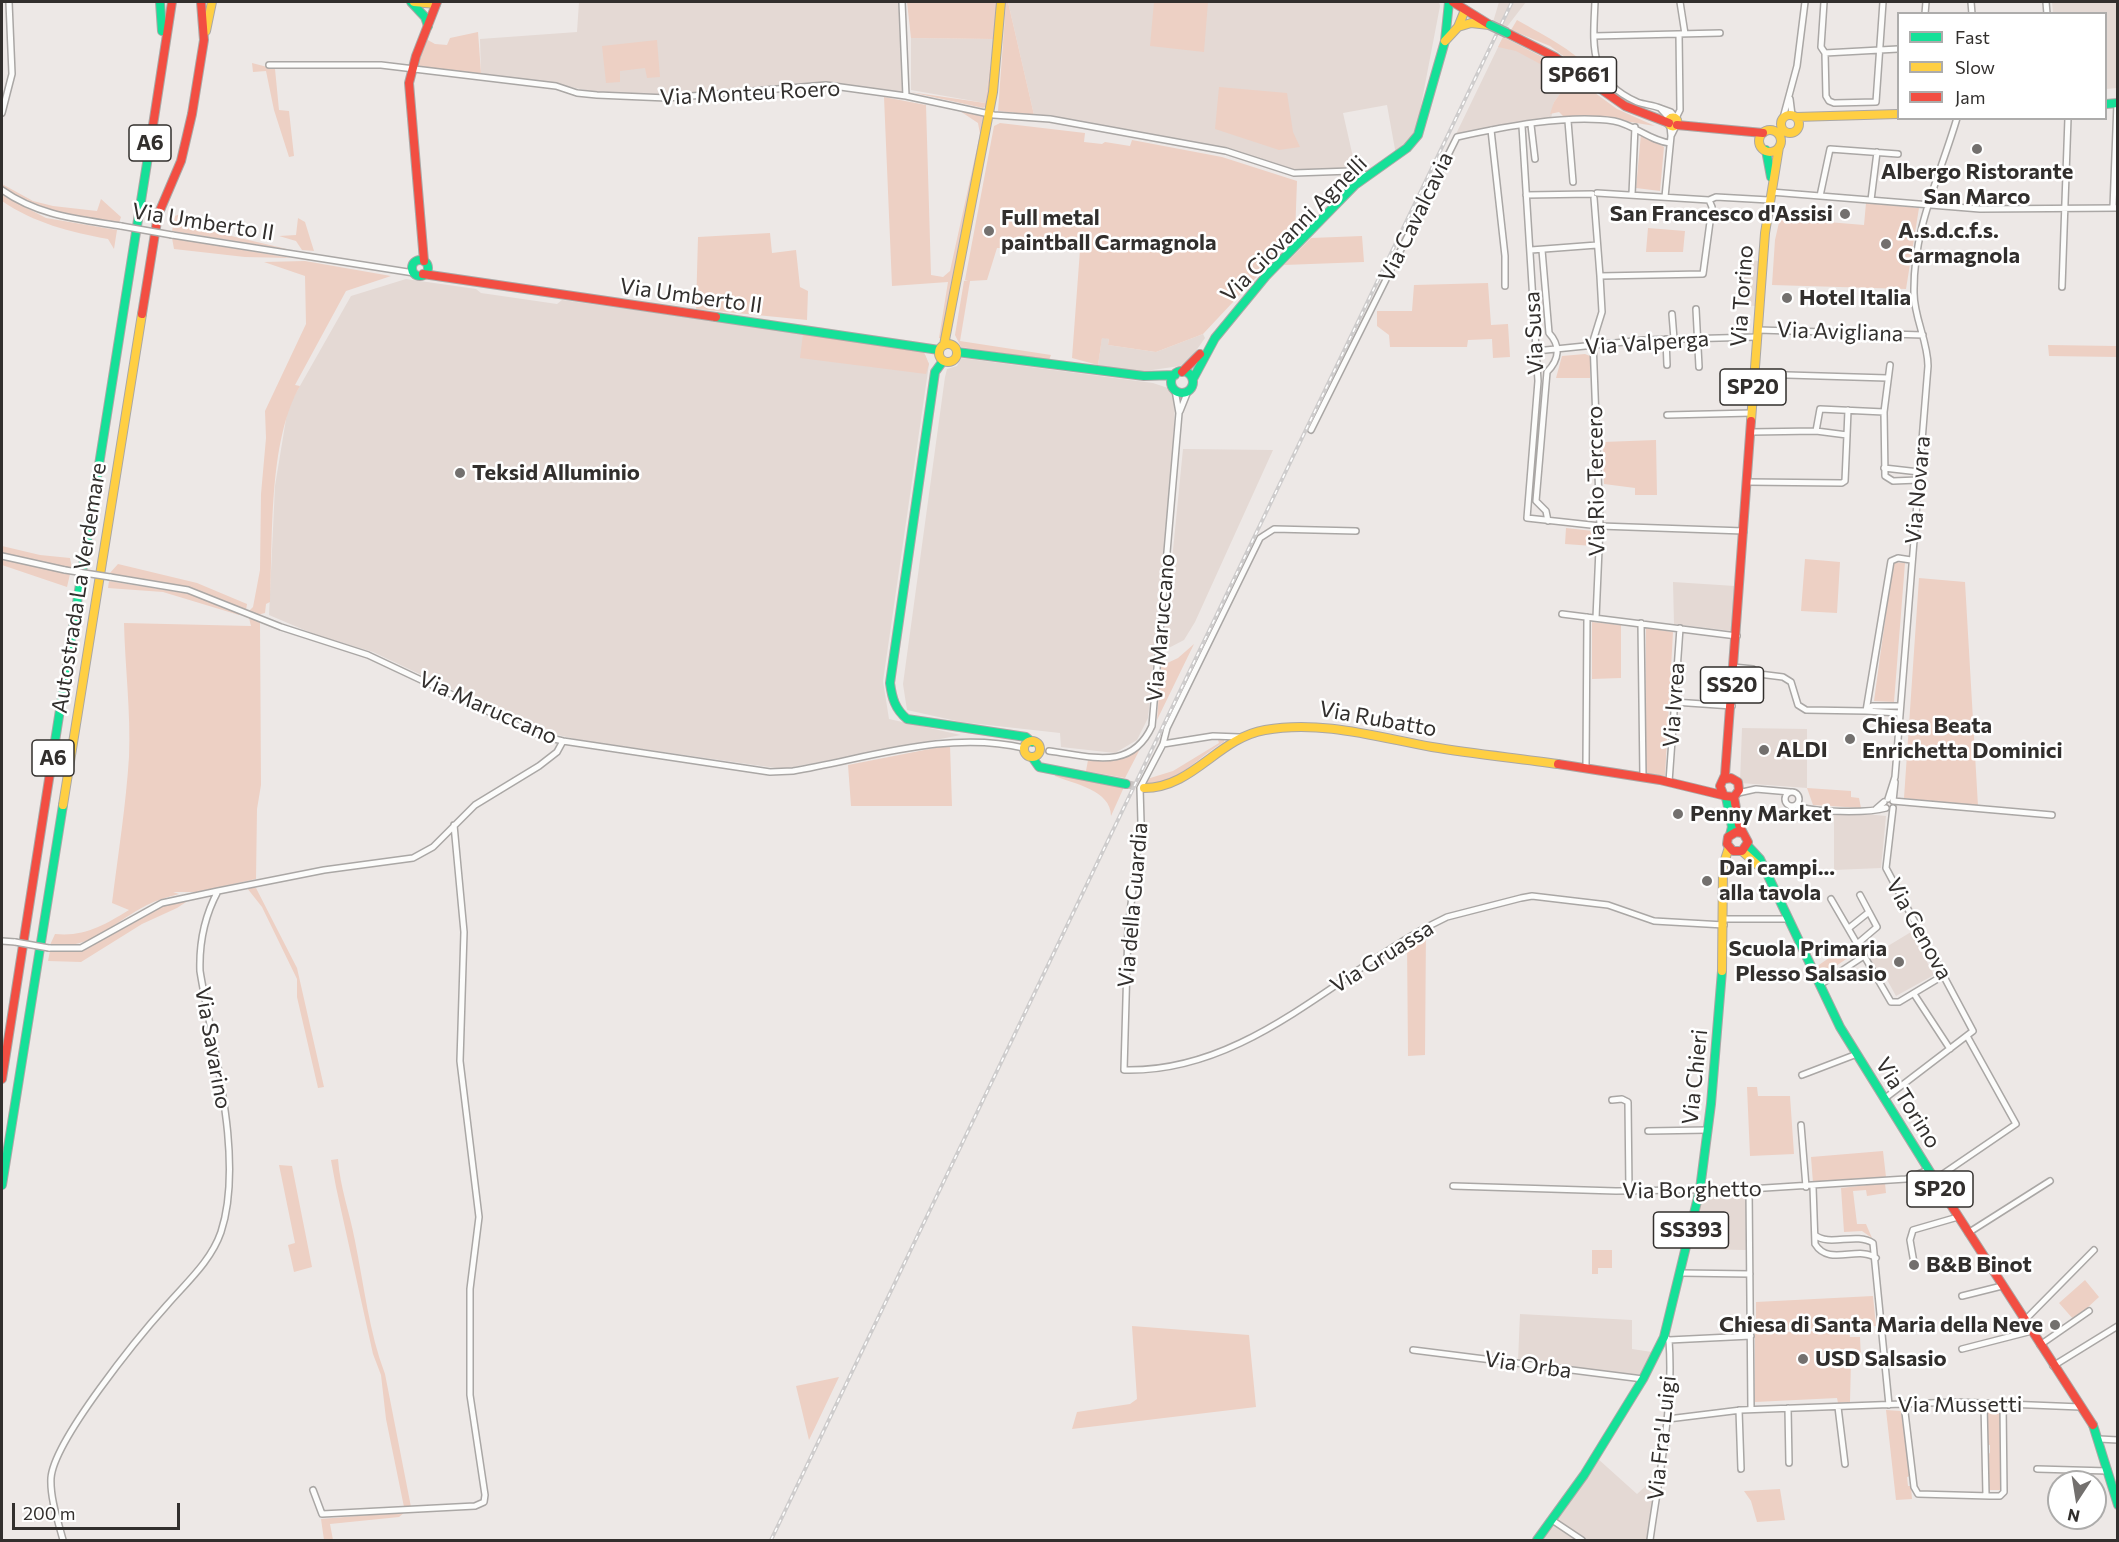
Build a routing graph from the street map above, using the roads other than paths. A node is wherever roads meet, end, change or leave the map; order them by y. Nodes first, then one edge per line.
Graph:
1 (9, 2) edge
2 (160, 2) edge
3 (172, 2) edge
4 (201, 2) edge
5 (212, 2) edge
6 (413, 2) edge
7 (436, 2) edge
8 (902, 2) edge
9 (1003, 2) edge
10 (1451, 2) edge
11 (1595, 2) edge
12 (1680, 2) edge
13 (1804, 2) edge
14 (1824, 2) edge
15 (1883, 2) edge
16 (1464, 9) junction
17 (1449, 18) junction
18 (1490, 25) junction
19 (428, 26) junction
20 (1458, 27) junction
21 (1720, 33) dead end
22 (1682, 34) junction
23 (1594, 36) junction
24 (204, 40) junction
25 (1445, 41) junction
26 (163, 46) junction
27 (1897, 49) edge
28 (1881, 50) junction
29 (1825, 53) junction
30 (270, 65) dead end
31 (412, 69) junction
32 (906, 96) junction
33 (2118, 103) edge
34 (2, 113) edge
35 (992, 114) junction
36 (1897, 114) edge
37 (1824, 117) junction
38 (1788, 118) junction
39 (1956, 120) edge
40 (2068, 120) edge
41 (1568, 121) junction
42 (1673, 122) junction
43 (1532, 125) junction
44 (1522, 126) junction
45 (1635, 127) junction
46 (1799, 127) junction
47 (1491, 130) junction
48 (1732, 130) junction
49 (1773, 130) junction
50 (1763, 133) junction
51 (1790, 134) junction
52 (1760, 142) junction
53 (1670, 143) junction
54 (1780, 144) junction
55 (1766, 150) junction
56 (1877, 152) junction
57 (1899, 154) dead end
58 (1535, 159) dead end
59 (1367, 175) junction
60 (1573, 182) dead end
61 (2, 190) edge
62 (1770, 192) junction
63 (1632, 194) junction
64 (1526, 195) junction
65 (1595, 195) junction
66 (1820, 196) junction
67 (1665, 197) junction
68 (1709, 200) junction
69 (1871, 200) junction
70 (1928, 206) junction
71 (2115, 208) edge
72 (2065, 209) junction
73 (1597, 245) junction
74 (1531, 250) junction
75 (1542, 250) junction
76 (418, 267) junction
77 (1600, 276) junction
78 (1505, 286) dead end
79 (2062, 287) dead end
80 (1696, 309) dead end
81 (1672, 314) dead end
82 (1758, 334) junction
83 (1923, 335) junction
84 (1698, 338) junction
85 (1666, 339) junction
86 (1674, 339) junction
87 (1593, 344) junction
88 (1207, 347) junction
89 (948, 348) junction
90 (1557, 350) junction
91 (1536, 351) junction
92 (943, 361) junction
93 (1667, 365) dead end
94 (1890, 365) dead end
95 (1699, 367) dead end
96 (1178, 373) junction
97 (1754, 374) junction
98 (1144, 376) junction
99 (1887, 378) junction
100 (1193, 379) junction
101 (1174, 388) junction
102 (1188, 391) junction
103 (1848, 410) junction
104 (1884, 412) junction
105 (1179, 413) junction
106 (1752, 413) junction
107 (1667, 415) dead end
108 (1311, 430) dead end
109 (1816, 431) junction
110 (1750, 432) junction
111 (1847, 435) junction
112 (1884, 468) junction
113 (1919, 472) junction
114 (1918, 480) junction
115 (1747, 482) junction
116 (1548, 520) junction
117 (1600, 526) junction
118 (1356, 531) dead end
119 (1744, 531) junction
120 (2, 556) edge
121 (1911, 560) junction
122 (1740, 591) joint
123 (1562, 614) dead end
124 (1587, 617) junction
125 (1596, 618) junction
126 (1641, 623) junction
127 (1680, 628) junction
128 (1737, 636) junction
129 (1735, 670) junction
130 (1674, 702) junction
131 (1732, 706) junction
132 (1899, 710) junction
133 (1866, 711) junction
134 (1239, 737) junction
135 (563, 741) junction
136 (1032, 742) junction
137 (1163, 744) junction
138 (1024, 748) junction
139 (1049, 751) dead end
140 (1032, 757) junction
141 (1586, 766) junction
142 (1643, 777) junction
143 (1668, 782) junction
144 (1126, 784) tunnel mouth
145 (1144, 788) tunnel mouth
146 (1730, 788) junction
147 (1787, 795) junction
148 (1799, 798) junction
149 (1796, 805) junction
150 (1890, 805) junction
151 (1817, 809) junction
152 (2052, 815) dead end
153 (454, 825) junction
154 (1742, 833) junction
155 (1730, 835) junction
156 (1738, 849) junction
157 (218, 891) junction
158 (1860, 895) dead end
159 (1831, 899) dead end
160 (1869, 912) junction
161 (1786, 918) junction
162 (1724, 922) junction
163 (1849, 928) junction
164 (2, 941) edge
165 (1857, 944) junction
166 (1864, 956) junction
167 (1944, 975) junction
168 (1818, 986) junction
169 (1914, 994) junction
170 (1968, 1035) junction
171 (1950, 1049) junction
172 (1857, 1054) junction
173 (1124, 1070) joint
174 (1802, 1075) dead end
175 (2, 1079) edge
176 (1884, 1099) junction
177 (1611, 1100) dead end
178 (1801, 1125) dead end
179 (1708, 1130) junction
180 (1648, 1131) dead end
181 (1928, 1170) junction
182 (1934, 1180) junction
183 (2050, 1181) dead end
184 (2, 1185) edge
185 (1453, 1186) dead end
186 (1806, 1187) junction
187 (1813, 1187) junction
188 (1700, 1189) junction
189 (1749, 1189) junction
190 (1629, 1190) junction
191 (1958, 1217) junction
192 (1968, 1233) junction
193 (1815, 1235) junction
194 (1821, 1239) junction
195 (1868, 1239) junction
196 (1818, 1248) junction
197 (2094, 1250) dead end
198 (1866, 1254) junction
199 (1876, 1258) junction
200 (1914, 1263) dead end
201 (1681, 1273) junction
202 (1750, 1274) junction
203 (2002, 1286) junction
204 (1962, 1296) dead end
205 (2089, 1311) dead end
206 (2025, 1320) junction
207 (2118, 1326) edge
208 (2032, 1331) junction
209 (1751, 1336) junction
210 (1666, 1339) junction
211 (2040, 1345) junction
212 (1962, 1349) dead end
213 (1413, 1350) dead end
214 (2053, 1366) junction
215 (1643, 1379) junction
216 (1984, 1403) junction
217 (1905, 1404) junction
218 (2003, 1404) junction
219 (1889, 1405) junction
220 (1838, 1407) junction
221 (2081, 1407) junction
222 (1788, 1408) junction
223 (1751, 1409) junction
224 (1738, 1410) junction
225 (1668, 1419) junction
226 (2098, 1439) junction
227 (2118, 1440) edge
228 (1789, 1463) dead end
229 (1845, 1464) dead end
230 (1741, 1469) dead end
231 (2037, 1469) dead end
232 (2108, 1471) junction
233 (313, 1490) dead end
234 (1986, 1496) junction
235 (2118, 1505) edge
236 (1552, 1520) junction
237 (63, 1540) edge
238 (1537, 1540) edge
239 (1582, 1540) edge
240 (1650, 1540) edge

1 - 34 street
2 - 26 main road
3 - 26 main road, A6
4 - 24 main road, Autostrada La Verdemare / A6
5 - 24 main road
6 - 7 main road
6 - 19 main road
7 - 19 main road
8 - 32 street
9 - 35 main road
10 - 16 main road, SP661
10 - 17 main road, Via Giovanni Agnelli
11 - 23 street
12 - 22 street
13 - 38 street
14 - 29 street
15 - 28 street
16 - 17 main road
16 - 18 main road, SP661
16 - 20 main road
17 - 25 main road, Via Giovanni Agnelli
18 - 20 main road
18 - 42 main road, SP661, bridge
19 - 31 main road
20 - 25 main road
21 - 22 street
22 - 23 street
22 - 42 street
23 - 42 street
24 - 184 main road, Autostrada La Verdemare / A6
25 - 59 main road, Via Giovanni Agnelli
26 - 175 main road, Autostrada La Verdemare / A6
27 - 28 street
28 - 29 street
28 - 29 street
30 - 31 street, Via Monteu Roero
31 - 32 street, Via Monteu Roero
31 - 76 main road
32 - 35 street, Via Monteu Roero
33 - 71 street
35 - 59 street, Via Monteu Roero
35 - 89 main road
36 - 37 main road
37 - 38 main road
37 - 46 main road
38 - 46 main road
38 - 49 main road
38 - 51 main road
39 - 70 street, Via Novara
40 - 72 street
41 - 43 street, Via Cavalcavia
41 - 45 street, Via Cavalcavia
41 - 60 street
42 - 48 main road, SP661
42 - 53 street
43 - 44 street, Via Cavalcavia
43 - 58 street
44 - 47 street, Via Cavalcavia
44 - 64 street, Via Susa
45 - 53 street, Via Cavalcavia
45 - 63 street
46 - 51 main road
47 - 78 street
47 - 108 street, Via Cavalcavia
48 - 50 main road
48 - 52 main road
49 - 50 main road
49 - 54 main road
50 - 52 main road
51 - 54 main road
52 - 55 main road
53 - 67 street
54 - 55 main road
54 - 62 main road, Via Torino
55 - 62 main road, Via Torino
56 - 57 street
56 - 66 street
56 - 69 street
59 - 88 main road, Via Giovanni Agnelli
61 - 76 street, Via Umberto II, bridge
62 - 66 street
62 - 68 street
62 - 82 main road, Via Torino / SP20
63 - 65 street
63 - 67 street
64 - 65 street
64 - 74 street, Via Susa
65 - 73 street, Via Rio Tercero
66 - 69 street
67 - 68 street
68 - 77 street
69 - 70 street
70 - 72 street
70 - 83 street, Via Novara
71 - 72 street
72 - 79 street
73 - 75 street
73 - 77 street, Via Rio Tercero
74 - 75 street
74 - 91 street, Via Susa
75 - 90 street, Via Susa
76 - 89 main road, Via Umberto II
77 - 87 street, Via Rio Tercero
80 - 84 street
81 - 86 street
82 - 83 street, Via Avigliana
82 - 84 street, Via Valperga
82 - 97 main road, Via Torino / SP20
83 - 113 street, Via Novara
84 - 86 street, Via Valperga
84 - 95 street
85 - 86 street, Via Valperga
85 - 87 street, Via Valperga
85 - 93 street
87 - 90 street, Via Valperga
87 - 117 street, Via Rio Tercero
88 - 96 main road, Via Giovanni Agnelli
88 - 100 main road, Via Giovanni Agnelli
89 - 92 main road
89 - 92 main road
89 - 98 main road, Via Umberto II
90 - 91 street, Via Valperga
90 - 116 street, Via Susa
91 - 116 street, Via Susa
92 - 136 main road
94 - 99 street
96 - 98 main road, Via Umberto II
96 - 100 main road
96 - 101 main road
97 - 99 street
97 - 106 main road, Via Torino / SP20
98 - 101 main road, Via Umberto II
99 - 104 street
100 - 102 main road, Via Giovanni Agnelli
101 - 102 main road, Via Umberto II
101 - 105 street, Via Maruccano
102 - 105 street, Via Maruccano
103 - 104 street
103 - 109 street
103 - 111 street
104 - 112 street
105 - 139 street, Via Maruccano
106 - 107 street
106 - 110 main road, Via Torino / SP20
109 - 110 street
109 - 111 street
110 - 115 main road, Via Torino / SP20
111 - 115 street
112 - 113 street
112 - 114 street
113 - 114 street, Via Novara
114 - 121 street, Via Novara
115 - 119 main road, Via Torino / SP20
116 - 117 street, Via Susa
117 - 119 street, Via Susa
117 - 125 street, Via Rio Tercero
118 - 137 street, Via della Guardia
119 - 122 main road, Via Torino / SP20
120 - 135 street, Via Maruccano, bridge
121 - 132 street, Via Novara
121 - 133 street
122 - 128 main road, SS20
123 - 124 street
124 - 125 street
124 - 141 street
125 - 126 street
126 - 127 street
126 - 142 street
127 - 128 street
127 - 130 street, Via Ivrea
128 - 129 main road, SS20
129 - 131 main road, SS20
129 - 133 street
130 - 131 street
130 - 143 street, Via Ivrea
131 - 146 main road, SS20
132 - 133 street
132 - 150 street, Via Novara
134 - 137 street
134 - 141 main road, Via Rubatto
134 - 145 main road, Via Rubatto
135 - 138 street, Via Maruccano
135 - 153 street
136 - 138 main road
136 - 140 main road
137 - 173 street, Via della Guardia
138 - 140 main road
140 - 144 main road
141 - 142 main road, Via Rubatto
142 - 143 main road, Via Rubatto
143 - 146 main road, Via Rubatto
146 - 147 street
146 - 154 main road, SS20
146 - 155 main road, SS20
147 - 148 street
147 - 149 street
148 - 149 street
148 - 151 street
149 - 151 street
150 - 151 street
150 - 152 street
150 - 167 street, Via Genova
153 - 157 street
153 - 233 street
154 - 155 main road
154 - 156 main road
155 - 156 main road, Via Chieri
156 - 161 main road, Via Torino / SP20
156 - 162 main road, Via Chieri / SS393
157 - 164 street, bridge
157 - 237 street, Via Savarino
158 - 160 street
159 - 163 street
160 - 163 street
160 - 165 street
161 - 162 street, Via Gruassa
161 - 168 main road, Via Torino / SP20
162 - 173 street, Via Gruassa
162 - 179 main road, Via Chieri / SS393
163 - 165 street
165 - 166 street
166 - 168 street
166 - 169 street
167 - 169 street
167 - 170 street, Via Genova
168 - 172 main road, Via Torino / SP20
169 - 171 street
170 - 171 street
170 - 182 street, Via Genova
171 - 176 street
172 - 174 street
172 - 176 main road, Via Torino / SP20
176 - 181 main road, Via Torino / SP20
177 - 190 street
178 - 186 street
179 - 180 street
179 - 188 main road, Via Chieri / SS393
181 - 182 main road, Via Torino / SP20
181 - 187 street, Via Borghetto
182 - 191 main road, Via Torino / SP20
183 - 192 street
185 - 190 street, Via Borghetto
186 - 187 street, Via Borghetto
186 - 189 street, Via Borghetto
187 - 193 street
188 - 189 street, Via Borghetto
188 - 190 street, Via Borghetto
188 - 201 main road, Via Chieri / SS393
189 - 202 street
191 - 192 main road, Via Torino / SP20
191 - 200 street
192 - 203 main road, Via Torino / SP20
193 - 194 street
193 - 196 street
194 - 195 street
194 - 196 street
195 - 198 street
195 - 199 street
196 - 198 street
197 - 206 street
198 - 199 street
199 - 219 street
201 - 202 street
201 - 210 main road, Via Chieri / SS393
202 - 209 street
203 - 204 street
203 - 206 main road, Via Torino / SP20
205 - 211 street
206 - 208 main road, Via Torino / SP20
207 - 214 street
208 - 211 main road, Via Torino / SP20
208 - 212 street
209 - 210 street
209 - 223 street
210 - 215 main road, Via Chieri / SS393
210 - 225 street, Via Fra' Luigi
211 - 214 main road, Via Torino / SP20
213 - 215 street, Via Orba
214 - 221 main road, Via Torino / SP20
215 - 236 main road, Via Chieri / SS393
216 - 217 street, Via Mussetti
216 - 218 street, Via Mussetti
216 - 234 street
217 - 219 street, Via Mussetti
217 - 234 street
218 - 221 street, Via Mussetti
218 - 234 street
219 - 220 street, Via Mussetti
220 - 222 street, Via Mussetti
220 - 229 street
221 - 226 main road, Via Torino / SP20
222 - 223 street, Via Mussetti
222 - 228 street
223 - 224 street, Via Mussetti
224 - 225 street, Via Mussetti
224 - 230 street
225 - 240 street, Via Fra' Luigi
226 - 227 street
226 - 232 main road, Via Torino / SP20
231 - 232 street
232 - 235 main road, Via Torino / SP20
236 - 238 main road, Via Chieri / SS393
236 - 239 street

